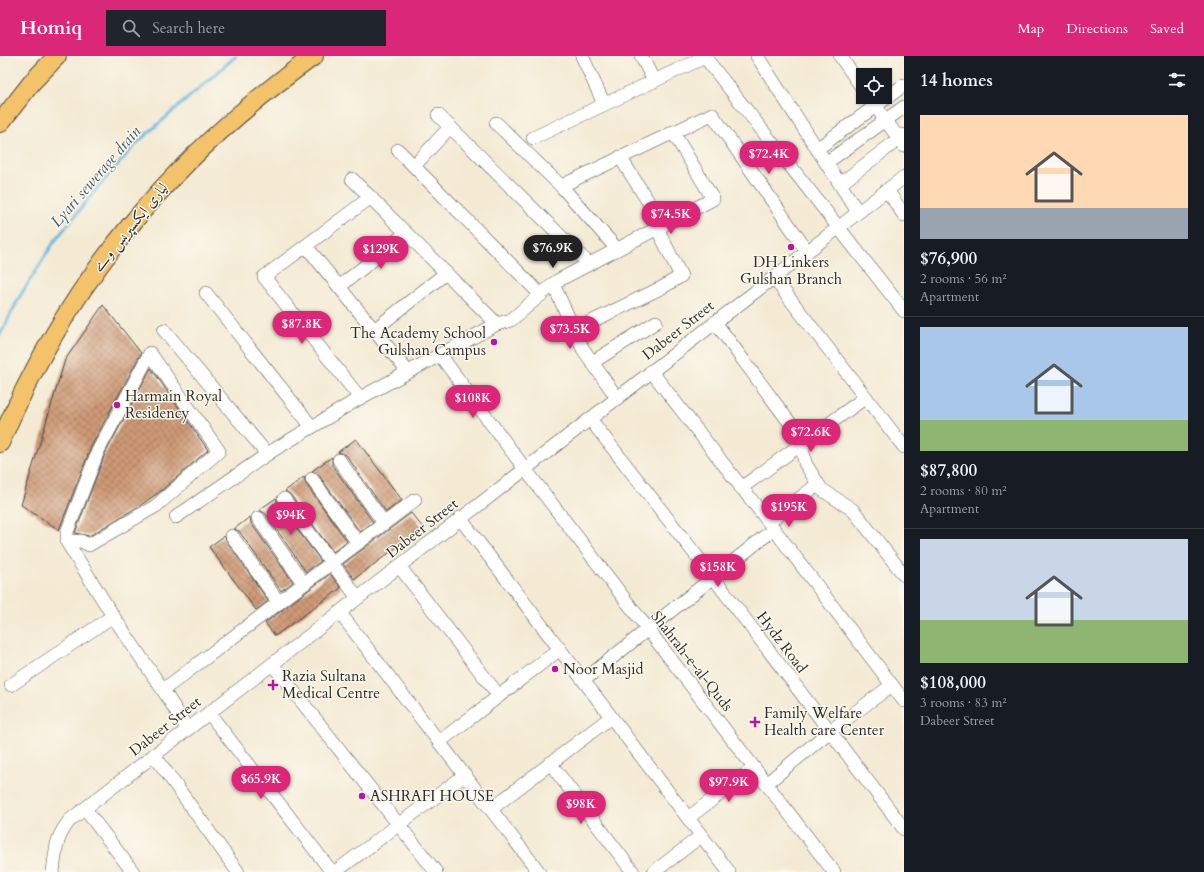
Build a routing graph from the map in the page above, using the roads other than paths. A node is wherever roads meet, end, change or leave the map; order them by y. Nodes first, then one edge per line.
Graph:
1 (57, 56) edge
2 (314, 56) edge
3 (582, 56) edge
4 (641, 56) edge
5 (757, 56) edge
6 (840, 56) edge
7 (705, 57) edge
8 (856, 78) edge
9 (654, 82) junction
10 (904, 85) edge
11 (892, 91) edge
12 (604, 104) junction
13 (870, 104) edge
14 (874, 104) edge
15 (904, 107) edge
16 (438, 115) dead end
17 (886, 120) junction
18 (496, 122) dead end
19 (0, 123) edge
20 (450, 127) junction
21 (673, 132) junction
22 (533, 138) dead end
23 (902, 140) edge
24 (817, 149) junction
25 (398, 150) dead end
26 (620, 157) junction
27 (826, 163) junction
28 (414, 166) junction
29 (904, 177) edge
30 (352, 179) dead end
31 (840, 184) junction
32 (561, 186) junction
33 (887, 190) junction
34 (370, 197) junction
35 (858, 212) junction
36 (904, 215) edge
37 (660, 227) junction
38 (838, 227) junction
39 (406, 233) junction
40 (306, 246) junction
41 (617, 249) junction
42 (807, 251) junction
43 (589, 264) junction
44 (446, 274) junction
45 (774, 277) junction
46 (553, 284) junction
47 (339, 287) junction
48 (206, 293) dead end
49 (541, 295) junction
50 (904, 312) edge
51 (656, 322) dead end
52 (715, 322) junction
53 (497, 324) junction
54 (164, 330) dead end
55 (374, 330) junction
56 (574, 330) junction
57 (440, 355) junction
58 (593, 362) junction
59 (651, 371) junction
60 (408, 372) junction
61 (866, 397) junction
62 (360, 398) junction
63 (617, 398) junction
64 (590, 419) junction
65 (312, 427) junction
66 (902, 441) edge
67 (804, 442) junction
68 (0, 443) edge
69 (266, 454) junction
70 (338, 460) dead end
71 (525, 469) junction
72 (312, 479) dead end
73 (818, 484) junction
74 (741, 488) junction
75 (284, 499) dead end
76 (415, 500) dead end
77 (176, 516) dead end
78 (258, 518) dead end
79 (460, 518) junction
80 (384, 523) junction
81 (771, 526) junction
82 (232, 536) dead end
83 (67, 542) junction
84 (358, 543) junction
85 (330, 564) junction
86 (399, 566) junction
87 (904, 575) edge
88 (713, 576) junction
89 (304, 584) junction
90 (358, 598) junction
91 (279, 603) junction
92 (340, 613) junction
93 (113, 616) junction
94 (648, 630) junction
95 (560, 649) junction
96 (272, 664) junction
97 (584, 680) junction
98 (11, 685) dead end
99 (892, 685) junction
100 (163, 690) junction
101 (499, 696) junction
102 (904, 701) edge
103 (209, 713) junction
104 (611, 717) junction
105 (188, 728) junction
106 (829, 732) junction
107 (439, 742) junction
108 (154, 755) junction
109 (550, 763) junction
110 (754, 768) junction
111 (465, 775) junction
112 (766, 784) junction
113 (85, 809) junction
114 (491, 809) junction
115 (688, 818) junction
116 (398, 825) junction
117 (904, 829) edge
118 (701, 836) junction
119 (54, 872) edge
120 (133, 872) edge
121 (238, 872) edge
122 (334, 872) edge
123 (436, 872) edge
124 (539, 872) edge
125 (633, 872) edge
126 (654, 872) edge
127 (729, 872) edge
128 (834, 872) edge

1 - 19 highway
2 - 68 highway, لیاری ایکسپریس وے
3 - 12 street
4 - 9 street
5 - 24 street
6 - 8 street
7 - 9 street
7 - 38 street
9 - 12 street
10 - 11 street
12 - 22 street
13 - 24 street
14 - 17 street
15 - 17 street
16 - 20 street
17 - 23 street
17 - 27 street
18 - 32 street
20 - 28 street
20 - 43 street
21 - 26 street
21 - 37 street
21 - 42 street
23 - 31 street
24 - 27 street
25 - 28 street
26 - 32 street
26 - 37 street
27 - 31 street
28 - 49 street
29 - 33 street, Dabeer Street
30 - 34 street
31 - 35 street
32 - 41 street
33 - 35 street, Dabeer Street
33 - 36 street
34 - 39 street
34 - 40 street
35 - 38 street, Dabeer Street
37 - 41 street
37 - 56 street
38 - 42 street, Dabeer Street
38 - 50 street
39 - 44 street
39 - 47 street
40 - 47 street
40 - 62 street
41 - 43 street
42 - 45 street, Dabeer Street
43 - 46 street
44 - 53 street
44 - 55 street
45 - 52 street, Dabeer Street
45 - 61 street
46 - 49 street
46 - 56 street
47 - 55 street
48 - 65 street
49 - 53 street
51 - 58 street
52 - 59 street, Dabeer Street
52 - 67 street
53 - 57 street
54 - 69 street
55 - 60 street
56 - 58 street
57 - 60 street
57 - 71 street, Shahrah-e-al-Quds
58 - 63 street
59 - 63 street, Dabeer Street
59 - 74 street
60 - 62 street
61 - 66 street
61 - 67 street
62 - 65 street
63 - 64 street, Dabeer Street
64 - 71 street, Dabeer Street
64 - 88 street, Hydz Road
65 - 69 street
67 - 73 street
67 - 74 street
69 - 77 street
70 - 80 street
71 - 79 street, Dabeer Street
71 - 94 street, Shahrah-e-al-Quds
72 - 84 street
73 - 81 street
73 - 87 street
74 - 81 street
75 - 85 street
76 - 80 street
78 - 89 street
79 - 86 street, Dabeer Street
79 - 95 street
80 - 84 street
81 - 88 street
81 - 99 street
82 - 91 street
83 - 83 street
83 - 93 street
84 - 85 street
85 - 89 street
85 - 90 street
86 - 90 street, Dabeer Street
86 - 101 street
88 - 94 street
88 - 106 street, Hydz Road
89 - 91 street
90 - 92 street, Dabeer Street
91 - 100 street
92 - 96 street, Dabeer Street
92 - 107 street
93 - 98 street
93 - 100 street
94 - 97 street
94 - 110 street, Shahrah-e-al-Quds
95 - 97 street
95 - 101 street
96 - 103 street, Dabeer Street
96 - 116 street
97 - 104 street
99 - 102 street
99 - 106 street
100 - 105 street
101 - 107 street
103 - 105 street, Dabeer Street
103 - 122 street
104 - 109 street
104 - 115 street
105 - 108 street, Dabeer Street
106 - 112 street
106 - 117 street, Hydz Road
107 - 111 street
108 - 113 street, Dabeer Street
108 - 121 street
109 - 114 street
109 - 125 street
110 - 112 street, Shahrah-e-al-Quds
110 - 115 street
111 - 114 street
111 - 116 street
112 - 128 street, Shahrah-e-al-Quds
113 - 119 street, Dabeer Street
113 - 120 street
114 - 124 street
115 - 118 street
116 - 122 street
116 - 123 street
118 - 126 street
118 - 127 street

